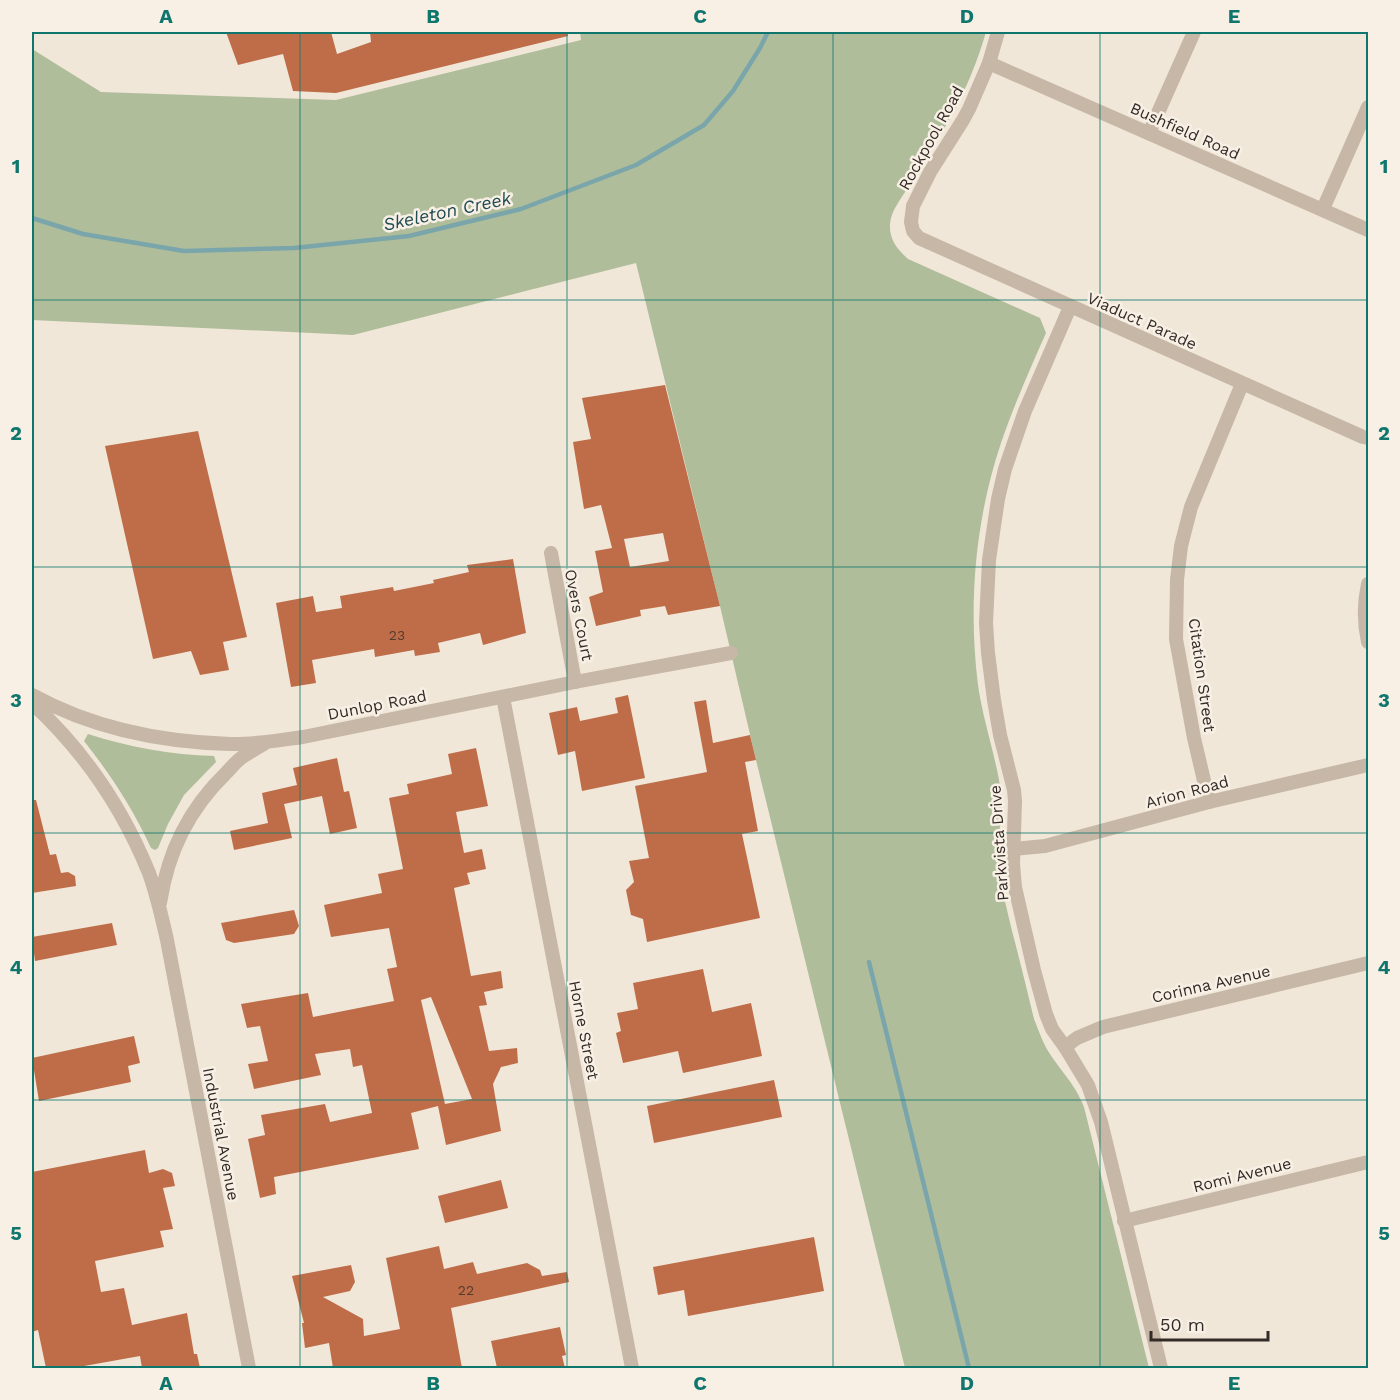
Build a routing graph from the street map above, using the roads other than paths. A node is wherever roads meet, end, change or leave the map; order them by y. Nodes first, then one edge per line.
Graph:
1 (998, 32) edge
2 (1194, 32) edge
3 (989, 63) junction
4 (1368, 107) edge
5 (1149, 133) junction
6 (1323, 209) junction
7 (912, 228) joint
8 (1368, 230) edge
9 (1070, 307) junction
10 (1242, 384) junction
11 (1367, 439) edge
12 (551, 553) dead end
13 (1368, 584) edge
14 (1368, 642) edge
15 (731, 652) dead end
16 (575, 682) junction
17 (32, 695) edge
18 (503, 697) junction
19 (32, 703) edge
20 (268, 742) junction
21 (1368, 765) edge
22 (1209, 802) junction
23 (1014, 849) junction
24 (159, 907) junction
25 (1368, 963) edge
26 (1065, 1047) junction
27 (1368, 1161) edge
28 (1124, 1221) junction
29 (249, 1368) edge
30 (632, 1368) edge
31 (1161, 1368) edge

1 - 3 street, Rockpool Road
2 - 5 street
3 - 5 street, Bushfield Road
3 - 7 street, Rockpool Road
4 - 6 street
5 - 6 street, Bushfield Road
6 - 8 street, Bushfield Road
7 - 9 street, Viaduct Parade
9 - 10 street, Viaduct Parade
9 - 23 street, Parkvista Drive
10 - 11 street, Viaduct Parade
10 - 22 street, Citation Street
12 - 16 street, Overs Court
13 - 14 street
15 - 16 street, Dunlop Road
16 - 18 street, Dunlop Road
17 - 20 street, Dunlop Road
18 - 20 street, Dunlop Road
18 - 30 street, Horne Street
19 - 24 street, Industrial Avenue
20 - 24 street, Industrial Avenue
21 - 22 street, Arion Road
22 - 23 street, Arion Road
23 - 26 street, Parkvista Drive
24 - 29 street, Industrial Avenue
25 - 26 street, Corinna Avenue
26 - 28 street, Parkvista Drive
27 - 28 street, Romi Avenue
28 - 31 street, Parkvista Drive

